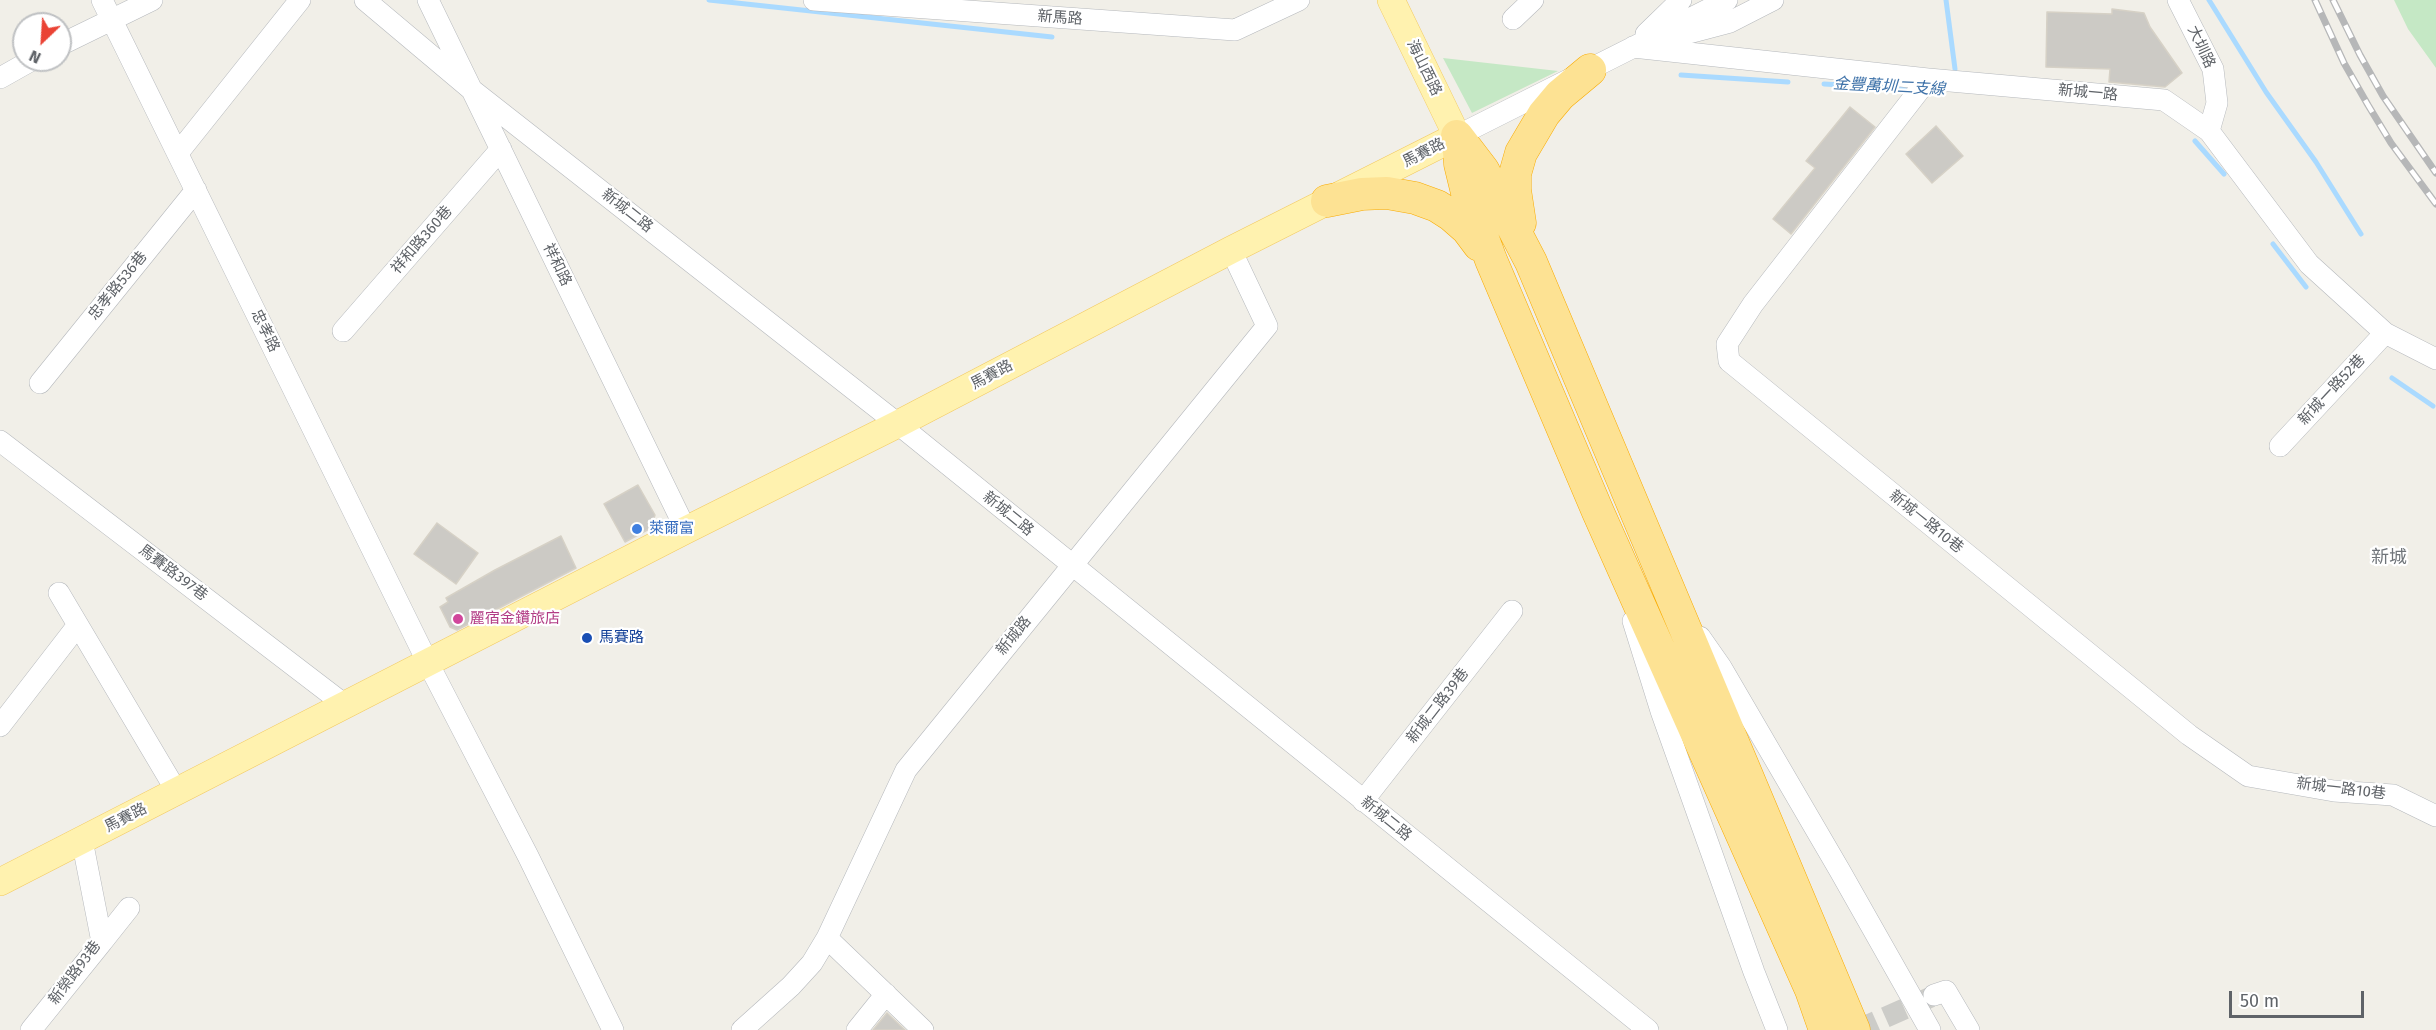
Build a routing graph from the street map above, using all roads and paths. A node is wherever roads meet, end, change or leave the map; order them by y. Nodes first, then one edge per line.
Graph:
1 (102, 0) edge
2 (152, 0) edge
3 (300, 0) edge
4 (365, 0) edge
5 (428, 0) edge
6 (814, 0) edge
7 (1299, 0) edge
8 (1391, 0) edge
9 (1533, 0) edge
10 (1681, 0) edge
11 (1727, 0) edge
12 (1773, 0) edge
13 (2178, 0) edge
14 (1513, 19) dead end
15 (112, 20) junction
16 (72, 38) edge
17 (1633, 48) junction
18 (1590, 70) junction
19 (1928, 79) junction
20 (472, 90) junction
21 (2209, 131) junction
22 (1457, 136) junction
23 (501, 149) junction
24 (177, 153) junction
25 (196, 190) junction
26 (1328, 201) junction
27 (1231, 250) junction
28 (1491, 260) junction
29 (1531, 262) junction
30 (343, 331) dead end
31 (2385, 333) junction
32 (2436, 359) edge
33 (40, 383) dead end
34 (898, 424) junction
35 (0, 441) edge
36 (2280, 446) dead end
37 (1598, 512) junction
38 (686, 530) junction
39 (1071, 565) junction
40 (1668, 592) junction
41 (59, 593) dead end
42 (1512, 611) dead end
43 (78, 625) junction
44 (428, 663) junction
45 (345, 705) junction
46 (0, 726) edge
47 (177, 792) junction
48 (1364, 801) junction
49 (2436, 816) edge
50 (82, 840) junction
51 (0, 882) edge
52 (129, 908) dead end
53 (827, 938) junction
54 (102, 942) junction
55 (1754, 972) junction
56 (886, 994) junction
57 (1934, 995) dead end
58 (31, 1030) edge
59 (613, 1030) edge
60 (742, 1030) edge
61 (857, 1030) edge
62 (923, 1030) edge
63 (1648, 1030) edge
64 (1777, 1030) edge
65 (1791, 1030) edge
66 (1825, 1030) edge
67 (1854, 1030) edge
68 (1930, 1030) edge
69 (1969, 1030) edge

1 - 15 street, 忠孝路
2 - 15 street
3 - 24 street
4 - 20 street, 新城二路
5 - 20 street, 祥和路
6 - 7 street, 新馬路
8 - 22 main road, 海山西路
9 - 14 street
10 - 17 street
11 - 17 street, 馬賽路
12 - 17 street
13 - 21 street, 大圳路
15 - 16 street
15 - 24 street, 忠孝路
17 - 18 street, 馬賽路
17 - 19 street, 新城一路
18 - 22 street, 馬賽路
18 - 29 highway
19 - 21 street, 新城一路
19 - 49 street, 新城一路10巷
20 - 23 street, 祥和路
20 - 34 street, 新城二路
21 - 31 street, 新城一路
22 - 26 main road, 馬賽路
22 - 28 highway
22 - 29 highway
23 - 30 street, 祥和路360巷
23 - 38 street, 祥和路
24 - 25 street, 忠孝路
25 - 33 street, 忠孝路536巷
25 - 44 street, 忠孝路
26 - 27 main road, 馬賽路
26 - 28 highway
27 - 34 main road, 馬賽路
27 - 39 street, 新城路
28 - 37 highway
29 - 40 highway
31 - 32 street, 新城一路
31 - 36 street, 新城一路52巷
34 - 38 main road, 馬賽路
34 - 39 street, 新城二路
35 - 45 street, 馬賽路397巷
37 - 55 street
37 - 66 highway
38 - 44 main road, 馬賽路
39 - 48 street, 新城二路
39 - 53 street, 新城路
40 - 67 highway
40 - 68 street
41 - 43 street
42 - 48 street, 新城二路39巷
43 - 46 street
43 - 47 street
44 - 45 main road, 馬賽路
44 - 59 street, 忠孝路
45 - 47 main road, 馬賽路
47 - 50 main road, 馬賽路
48 - 63 street, 新城二路
50 - 51 main road, 馬賽路
50 - 54 street, 新榮路93巷
52 - 54 street
53 - 56 street
53 - 60 street, 新城路
54 - 58 street, 新榮路93巷
55 - 64 street
55 - 65 street
56 - 61 street
56 - 62 street
57 - 69 street

